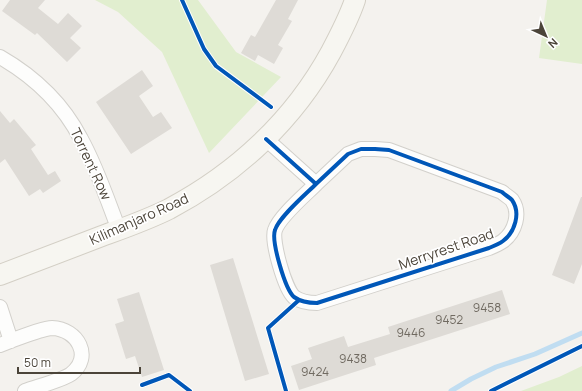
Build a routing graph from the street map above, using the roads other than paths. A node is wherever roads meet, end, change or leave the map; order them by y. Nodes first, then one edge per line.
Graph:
1 (355, 0) edge
2 (0, 57) edge
3 (266, 139) junction
4 (316, 184) junction
5 (119, 230) junction
6 (0, 275) edge
7 (0, 307) edge
8 (6, 343) edge
9 (25, 391) edge

1 - 3 street, Kilimanjaro Road
2 - 5 street, Torrent Row
3 - 4 street
3 - 5 street, Kilimanjaro Road
4 - 4 street, Merryrest Road
5 - 6 street, Kilimanjaro Road
7 - 8 street
8 - 9 street

